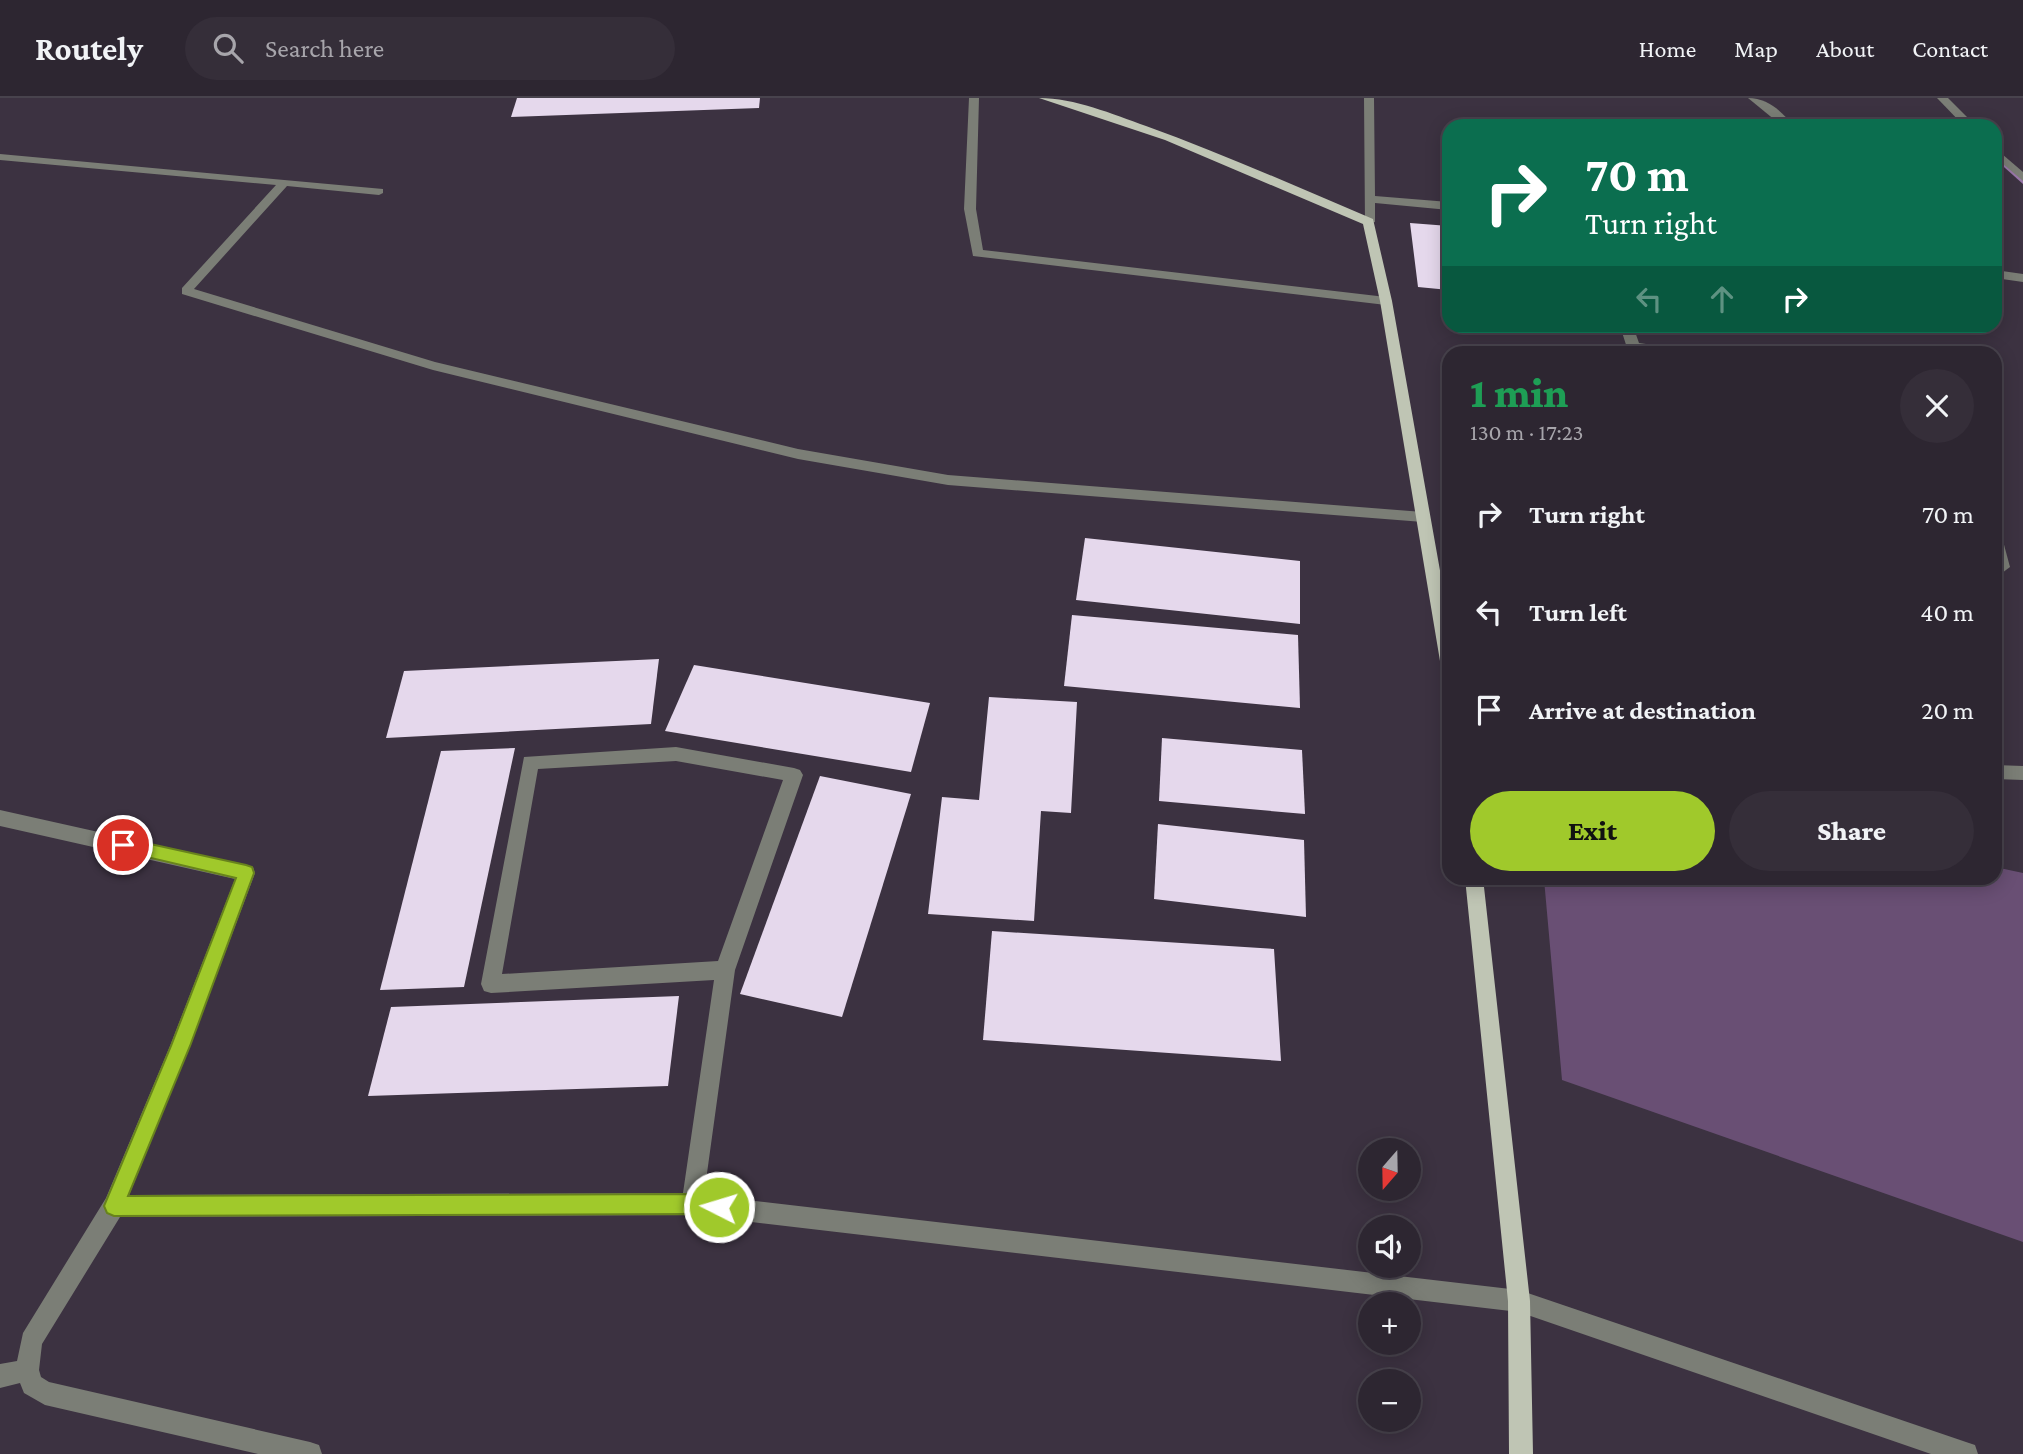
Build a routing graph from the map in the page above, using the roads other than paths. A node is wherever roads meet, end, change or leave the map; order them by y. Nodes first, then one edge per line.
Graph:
1 (974, 98) edge
2 (1044, 98) edge
3 (1369, 98) edge
4 (1753, 98) edge
5 (1942, 98) edge
6 (1780, 119) edge
7 (1963, 119) edge
8 (0, 157) edge
9 (2002, 158) edge
10 (2023, 178) edge
11 (285, 182) junction
12 (379, 191) dead end
13 (1370, 199) junction
14 (1442, 204) edge
15 (1370, 222) junction
16 (2002, 275) edge
17 (2023, 278) edge
18 (1386, 301) junction
19 (1423, 517) junction
20 (1442, 627) edge
21 (2002, 772) edge
22 (2023, 773) edge
23 (0, 818) edge
24 (1475, 885) edge
25 (725, 970) junction
26 (692, 1204) junction
27 (114, 1206) junction
28 (1519, 1301) junction
29 (27, 1370) junction
30 (0, 1376) edge
31 (310, 1454) edge
32 (1521, 1454) edge
33 (1966, 1454) edge

1 - 18 street
2 - 15 main road
3 - 13 street
4 - 6 street
5 - 7 street
8 - 11 street
9 - 10 street
11 - 12 street
11 - 19 street
13 - 14 street
13 - 15 street
15 - 18 main road
16 - 17 street
18 - 19 main road
19 - 20 main road
21 - 22 street
23 - 27 street
24 - 28 main road
25 - 25 street
25 - 26 street
26 - 27 street
26 - 28 street
27 - 29 street
28 - 32 main road
28 - 33 street
29 - 30 street
29 - 31 street

